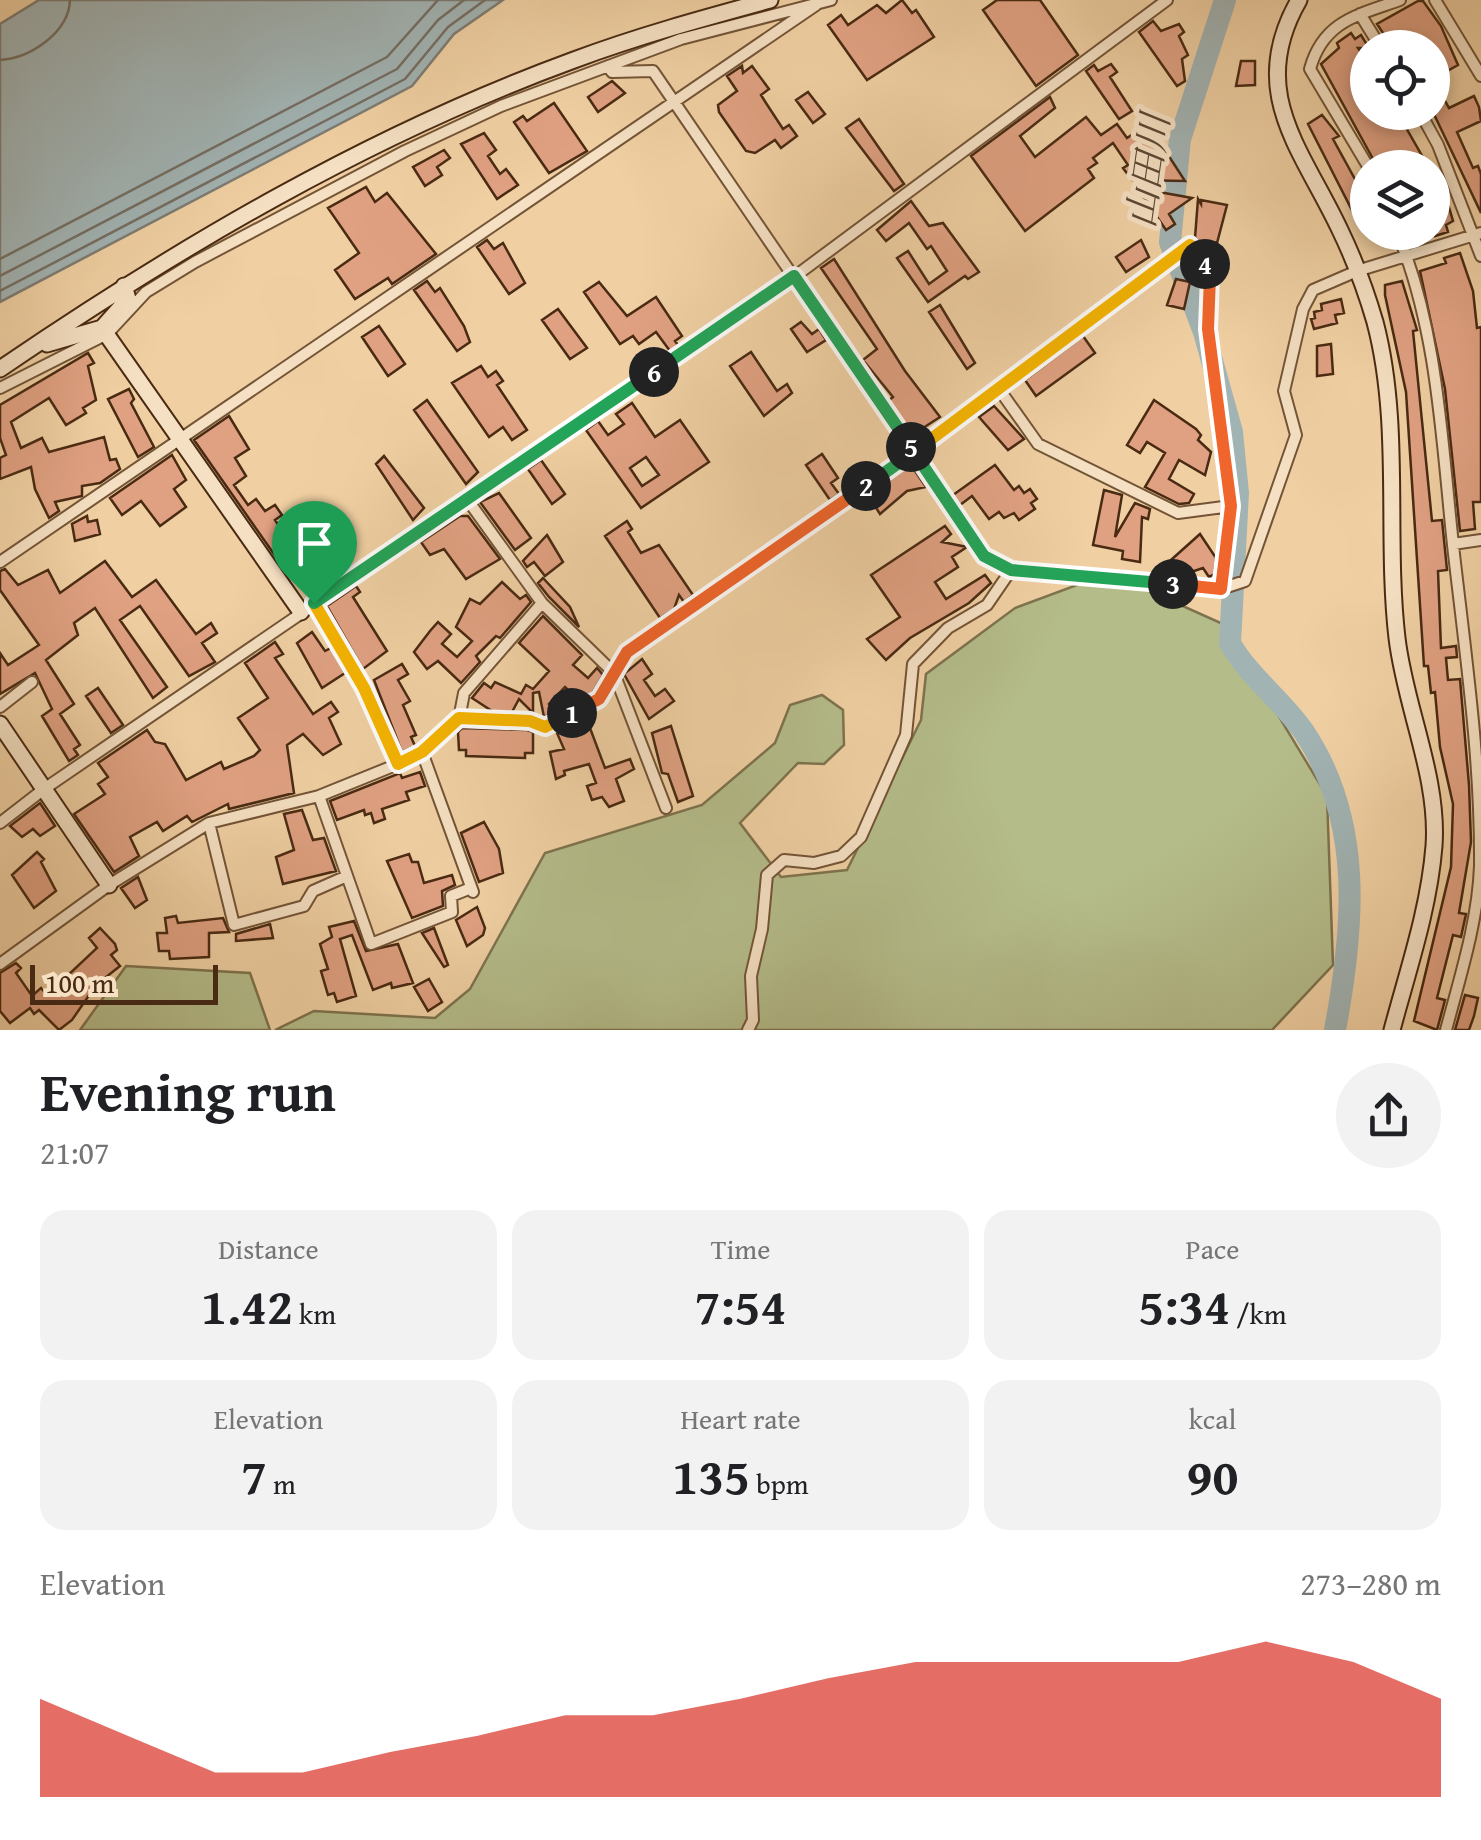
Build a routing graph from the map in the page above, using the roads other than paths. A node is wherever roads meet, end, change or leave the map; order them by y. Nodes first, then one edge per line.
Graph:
1 (770, 0) edge
2 (831, 0) edge
3 (1167, 0) edge
4 (1299, 0) edge
5 (1400, 0) edge
6 (1435, 0) edge
7 (816, 5) junction
8 (1360, 14) junction
9 (1370, 30) edge
10 (608, 66) junction
11 (1481, 76) edge
12 (674, 101) junction
13 (1430, 130) edge
14 (1358, 150) edge
15 (1477, 234) edge
16 (1404, 250) edge
17 (1407, 256) junction
18 (1481, 256) edge
19 (1357, 271) junction
20 (794, 276) junction
21 (124, 286) junction
22 (104, 331) junction
23 (40, 342) junction
24 (0, 369) edge
25 (0, 388) edge
26 (1000, 390) junction
27 (180, 438) junction
28 (914, 452) junction
29 (467, 500) junction
30 (1231, 506) junction
31 (1481, 540) edge
32 (1453, 544) junction
33 (0, 562) edge
34 (1011, 570) junction
35 (1221, 589) junction
36 (542, 603) junction
37 (308, 608) junction
38 (614, 673) junction
39 (32, 682) dead end
40 (0, 708) edge
41 (459, 718) junction
42 (0, 724) edge
43 (422, 752) junction
44 (398, 764) junction
45 (1480, 778) edge
46 (44, 788) junction
47 (319, 796) junction
48 (666, 808) dead end
49 (0, 823) edge
50 (209, 823) junction
51 (347, 876) junction
52 (109, 886) junction
53 (0, 964) edge
54 (748, 1030) edge
55 (1392, 1030) edge
56 (1446, 1030) edge

1 - 21 street
2 - 7 street
3 - 20 street
4 - 19 street
5 - 8 street
6 - 11 street
7 - 10 street
7 - 12 street
8 - 9 street
8 - 14 street
10 - 12 street
10 - 22 street
12 - 20 street
12 - 27 street
13 - 15 street
15 - 17 street
15 - 18 street
16 - 17 street
17 - 19 street
17 - 32 street
19 - 35 street
19 - 55 street
20 - 28 street
20 - 29 street
21 - 22 street
21 - 23 street
22 - 23 street
22 - 25 street
22 - 27 street
23 - 24 street
26 - 28 street
26 - 30 street
26 - 30 street
27 - 33 street
27 - 37 street
28 - 34 street
28 - 38 street
29 - 36 street
29 - 37 street
30 - 35 street
31 - 32 street
32 - 45 street
34 - 35 street
34 - 54 street
36 - 38 street
36 - 41 street
37 - 44 street
37 - 46 street
38 - 41 street
38 - 48 street
39 - 40 street
41 - 43 street
42 - 46 street
43 - 44 street
43 - 51 street
44 - 47 street
45 - 56 street
46 - 49 street
46 - 52 street
47 - 50 street
47 - 51 street
50 - 51 street
50 - 52 street
52 - 53 street

